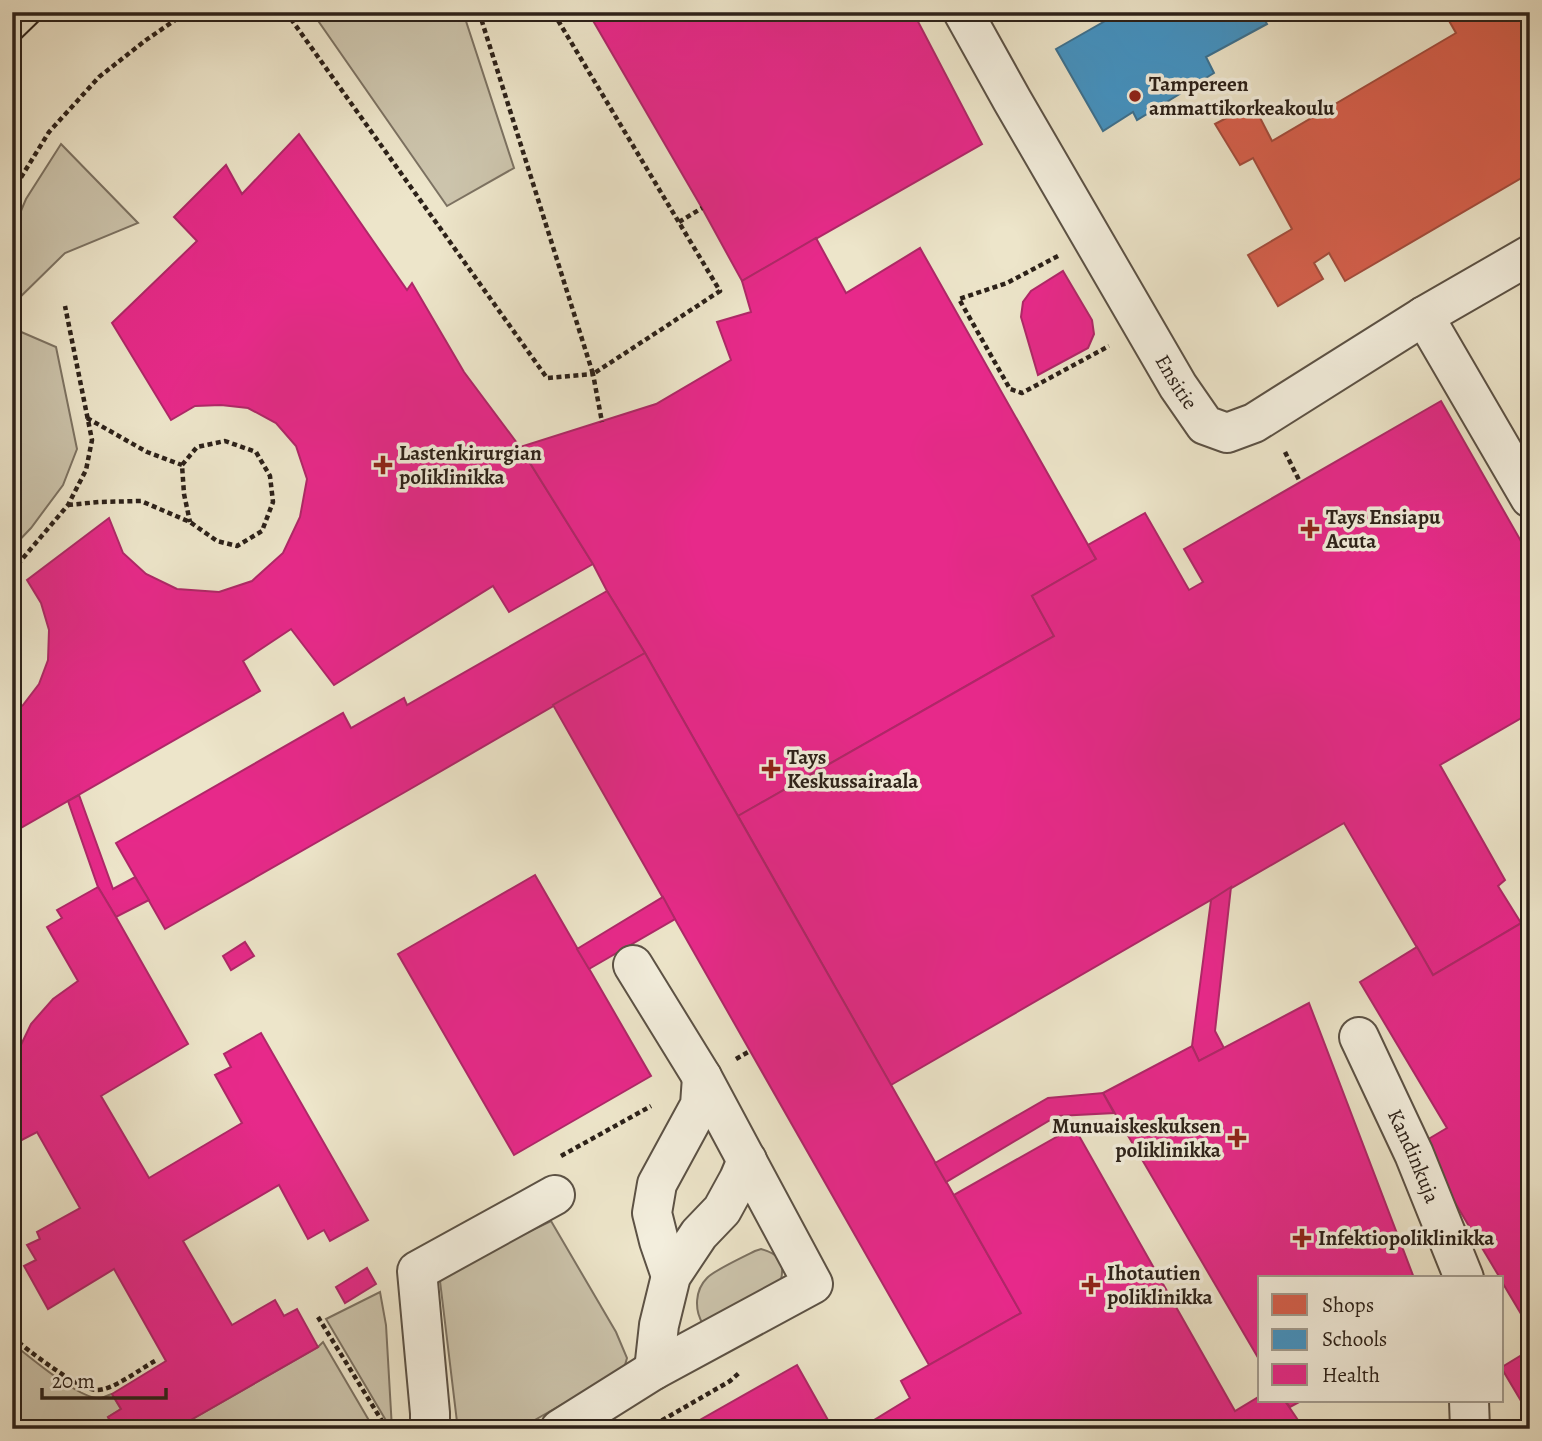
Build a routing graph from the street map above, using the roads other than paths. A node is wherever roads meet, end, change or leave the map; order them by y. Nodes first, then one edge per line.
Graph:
1 (963, 12) edge
2 (1530, 255) edge
3 (1424, 316) junction
4 (1530, 498) edge
5 (633, 965) dead end
6 (1359, 1037) dead end
7 (702, 1077) junction
8 (747, 1160) junction
9 (555, 1195) dead end
10 (671, 1276) junction
11 (1463, 1276) edge
12 (654, 1370) junction
13 (1469, 1402) edge
14 (430, 1429) edge
15 (560, 1429) edge
16 (1470, 1429) edge

1 - 3 lane, Ensitie
2 - 3 lane, Ensitie
3 - 4 lane
5 - 7 lane
6 - 11 lane, Kandinkuja
7 - 8 lane
7 - 10 lane
8 - 10 lane
8 - 12 lane
9 - 14 lane
10 - 12 lane
12 - 15 lane
13 - 16 lane

